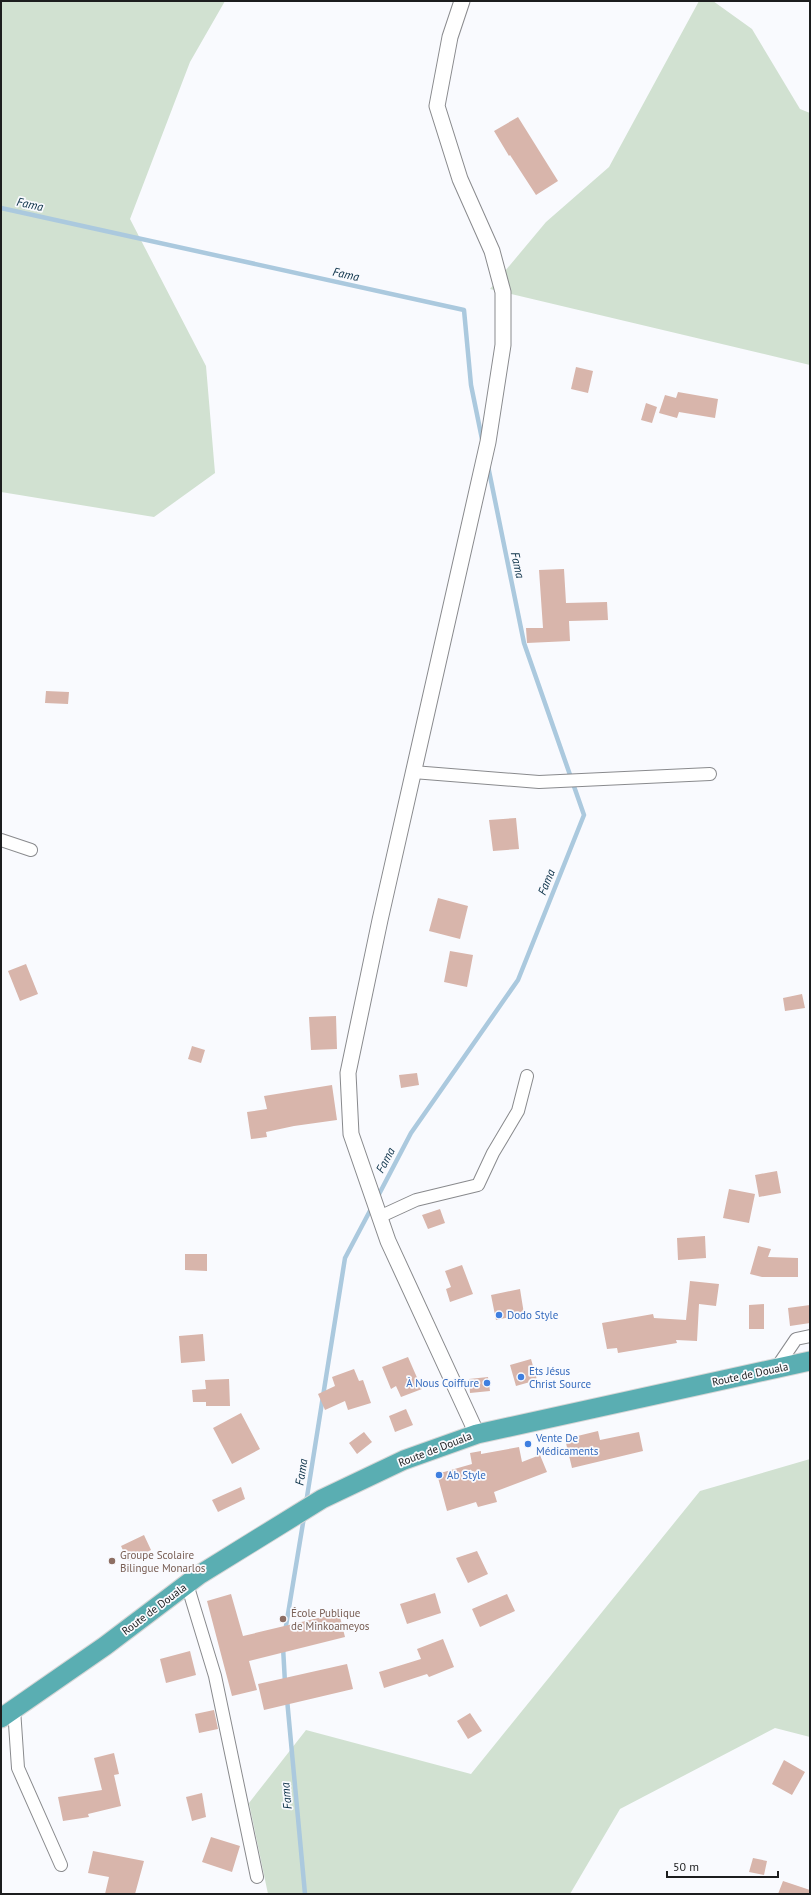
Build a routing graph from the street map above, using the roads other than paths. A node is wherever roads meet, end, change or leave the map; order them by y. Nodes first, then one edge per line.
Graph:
1 (462, 1) edge
2 (413, 772) junction
3 (710, 774) dead end
4 (1, 840) edge
5 (31, 850) dead end
6 (527, 1076) dead end
7 (379, 1217) junction
8 (810, 1336) edge
9 (810, 1361) edge
10 (777, 1367) junction
11 (477, 1434) junction
12 (187, 1584) junction
13 (8, 1713) edge
14 (61, 1865) dead end
15 (256, 1877) dead end

1 - 2 street
2 - 3 street
2 - 7 street
4 - 5 street
6 - 7 street
7 - 11 street
8 - 10 street
9 - 10 highway, Route de Douala
10 - 11 highway, Route de Douala
11 - 12 highway, Route de Douala
12 - 13 highway, Route de Douala
12 - 15 street
13 - 14 street

